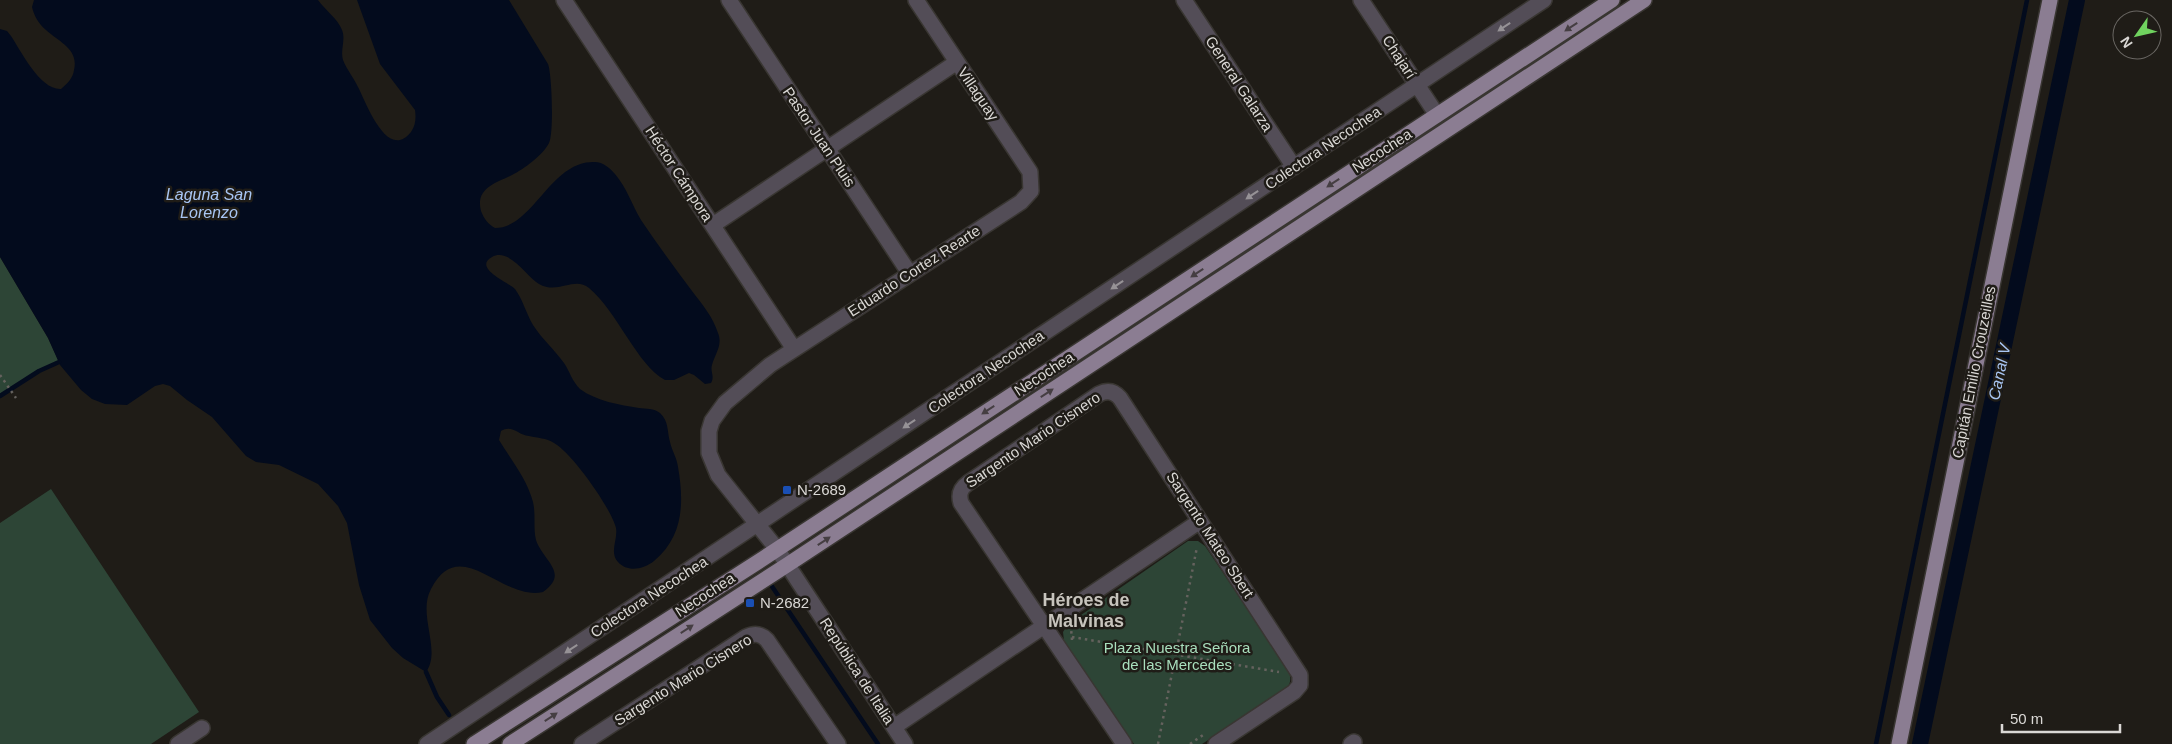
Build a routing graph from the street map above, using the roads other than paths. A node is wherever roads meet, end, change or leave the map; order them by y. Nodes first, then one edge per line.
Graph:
1 (565, 0) edge
2 (728, 0) edge
3 (916, 0) edge
4 (1184, 0) edge
5 (1361, 0) edge
6 (1544, 0) edge
7 (1612, 0) edge
8 (1644, 0) edge
9 (2050, 0) edge
10 (957, 62) junction
11 (1417, 85) junction
12 (1437, 115) junction
13 (827, 149) junction
14 (1294, 167) junction
15 (1031, 191) joint
16 (713, 226) junction
17 (910, 274) junction
18 (794, 349) junction
19 (1110, 392) joint
20 (1200, 521) junction
21 (757, 525) junction
22 (777, 549) junction
23 (788, 565) junction
24 (1044, 626) junction
25 (894, 727) junction
26 (202, 728) dead end
27 (1211, 739) edge
28 (178, 744) edge
29 (427, 744) edge
30 (474, 744) edge
31 (510, 744) edge
32 (582, 744) edge
33 (838, 744) edge
34 (905, 744) edge
35 (1124, 744) edge
36 (1899, 744) edge

1 - 16 street, Héctor Cámpora
2 - 13 street, Pastor Juan Pluis
3 - 10 street, Villaguay
4 - 14 street, General Galarza
5 - 11 street, Chajarí
6 -> 11 street, Colectora Necochea
7 -> 12 main road, Necochea
23 -> 8 main road, Necochea
9 - 36 main road, Capitán Emilio Crouzeilles
10 - 13 street
10 - 15 street, Villaguay
11 - 12 street, Chajarí
11 - 14 street, Colectora Necochea
12 -> 22 main road, Necochea
13 - 16 street
13 - 17 street, Pastor Juan Pluis
14 -> 21 street, Colectora Necochea
15 - 17 street, Eduardo Cortez Rearte
16 - 18 street, Héctor Cámpora
17 - 18 street, Eduardo Cortez Rearte
18 - 21 street, Eduardo Cortez Rearte
19 - 20 street, Sargento Mateo Sbert
19 - 24 street, Sargento Mario Cisnero
20 - 24 street
20 - 27 street, Sargento Mateo Sbert
21 - 22 street, República de Italia
21 -> 29 street, Colectora Necochea
22 - 23 street, República de Italia
22 - 30 main road, Necochea
23 - 25 street, República de Italia
31 -> 23 main road, Necochea
24 - 25 street
24 - 35 street
25 - 34 street, República de Italia
26 - 28 street
32 - 33 street, Sargento Mario Cisnero

